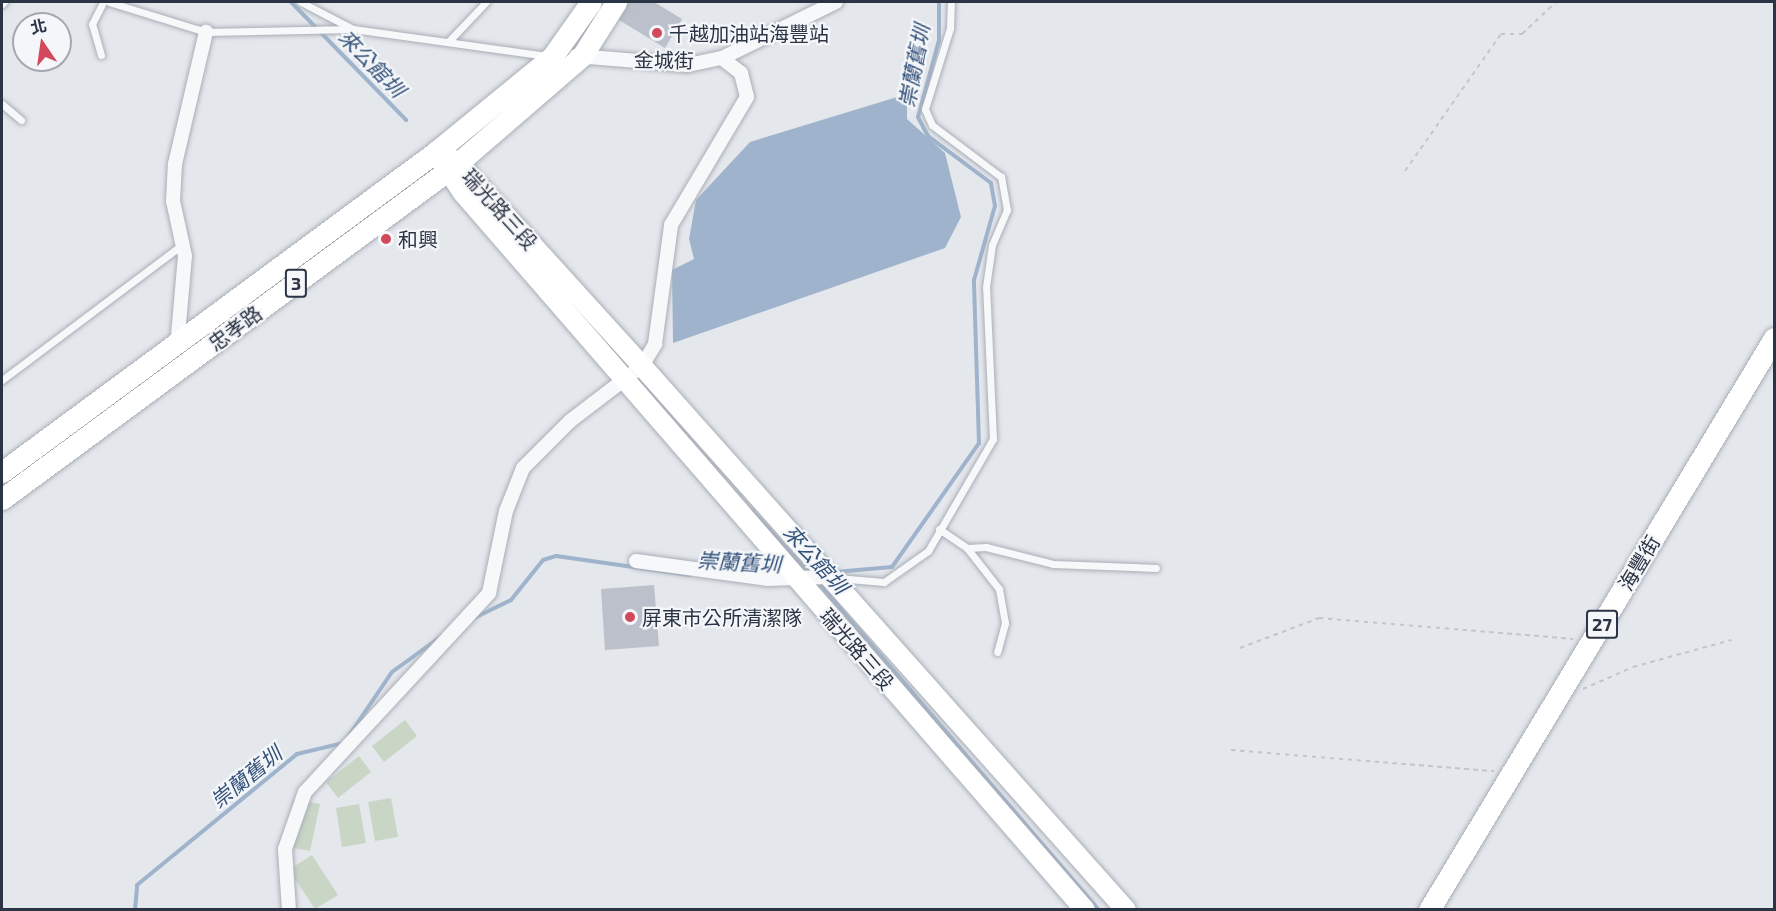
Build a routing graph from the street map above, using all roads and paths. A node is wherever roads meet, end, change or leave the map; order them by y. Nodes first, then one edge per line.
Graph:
1 (103, 2) edge
2 (109, 2) edge
3 (301, 2) edge
4 (486, 2) edge
5 (591, 2) edge
6 (616, 2) edge
7 (836, 2) edge
8 (951, 2) edge
9 (1556, 2) edge
10 (353, 29) junction
11 (206, 32) junction
12 (448, 42) junction
13 (102, 55) dead end
14 (582, 56) junction
15 (552, 57) junction
16 (722, 58) junction
17 (2, 104) edge
18 (21, 120) dead end
19 (437, 152) junction
20 (452, 167) junction
21 (1405, 171) dead end
22 (182, 244) junction
23 (1774, 339) edge
24 (177, 344) junction
25 (177, 370) junction
26 (635, 372) junction
27 (2, 380) edge
28 (2, 472) edge
29 (2, 499) edge
30 (939, 529) junction
31 (967, 548) junction
32 (636, 561) dead end
33 (1156, 568) dead end
34 (828, 577) junction
35 (796, 578) junction
36 (1731, 640) dead end
37 (1592, 641) junction
38 (1240, 648) dead end
39 (998, 652) dead end
40 (1561, 698) junction
41 (1231, 750) dead end
42 (1513, 772) junction
43 (1121, 907) edge
44 (289, 909) edge
45 (1085, 909) edge
46 (1429, 909) edge

1 - 13 lane
2 - 11 lane
3 - 10 lane
4 - 12 lane
5 - 15 main road, 忠孝路 / 3
6 - 14 main road, 忠孝路 / 3
7 - 16 street, 金城街
8 - 30 lane
9 - 21 path
10 - 11 lane
10 - 12 lane
11 - 22 street
12 - 15 lane
14 - 15 street, 金城街
14 - 16 street, 金城街
14 - 20 main road, 忠孝路 / 3
15 - 19 main road, 忠孝路 / 3
16 - 26 street
17 - 18 lane
19 - 20 street, 瑞光路三段
19 - 24 main road, 忠孝路 / 3
20 - 25 main road, 忠孝路 / 3
20 - 26 street, 瑞光路三段
22 - 24 street
22 - 27 lane
23 - 37 main road, 海豐街 / 27
24 - 25 street
24 - 28 main road, 忠孝路 / 3
25 - 29 main road, 忠孝路 / 3
26 - 34 street, 瑞光路三段
26 - 35 street, 瑞光路三段
26 - 44 street
30 - 31 lane
30 - 34 lane
31 - 33 lane
31 - 39 lane
32 - 35 street
34 - 35 street
34 - 43 street, 瑞光路三段
35 - 45 street, 瑞光路三段
36 - 40 path
37 - 38 path
37 - 40 main road, 海豐街 / 27
40 - 42 main road, 海豐街 / 27
41 - 42 path
42 - 46 main road, 海豐街 / 27

